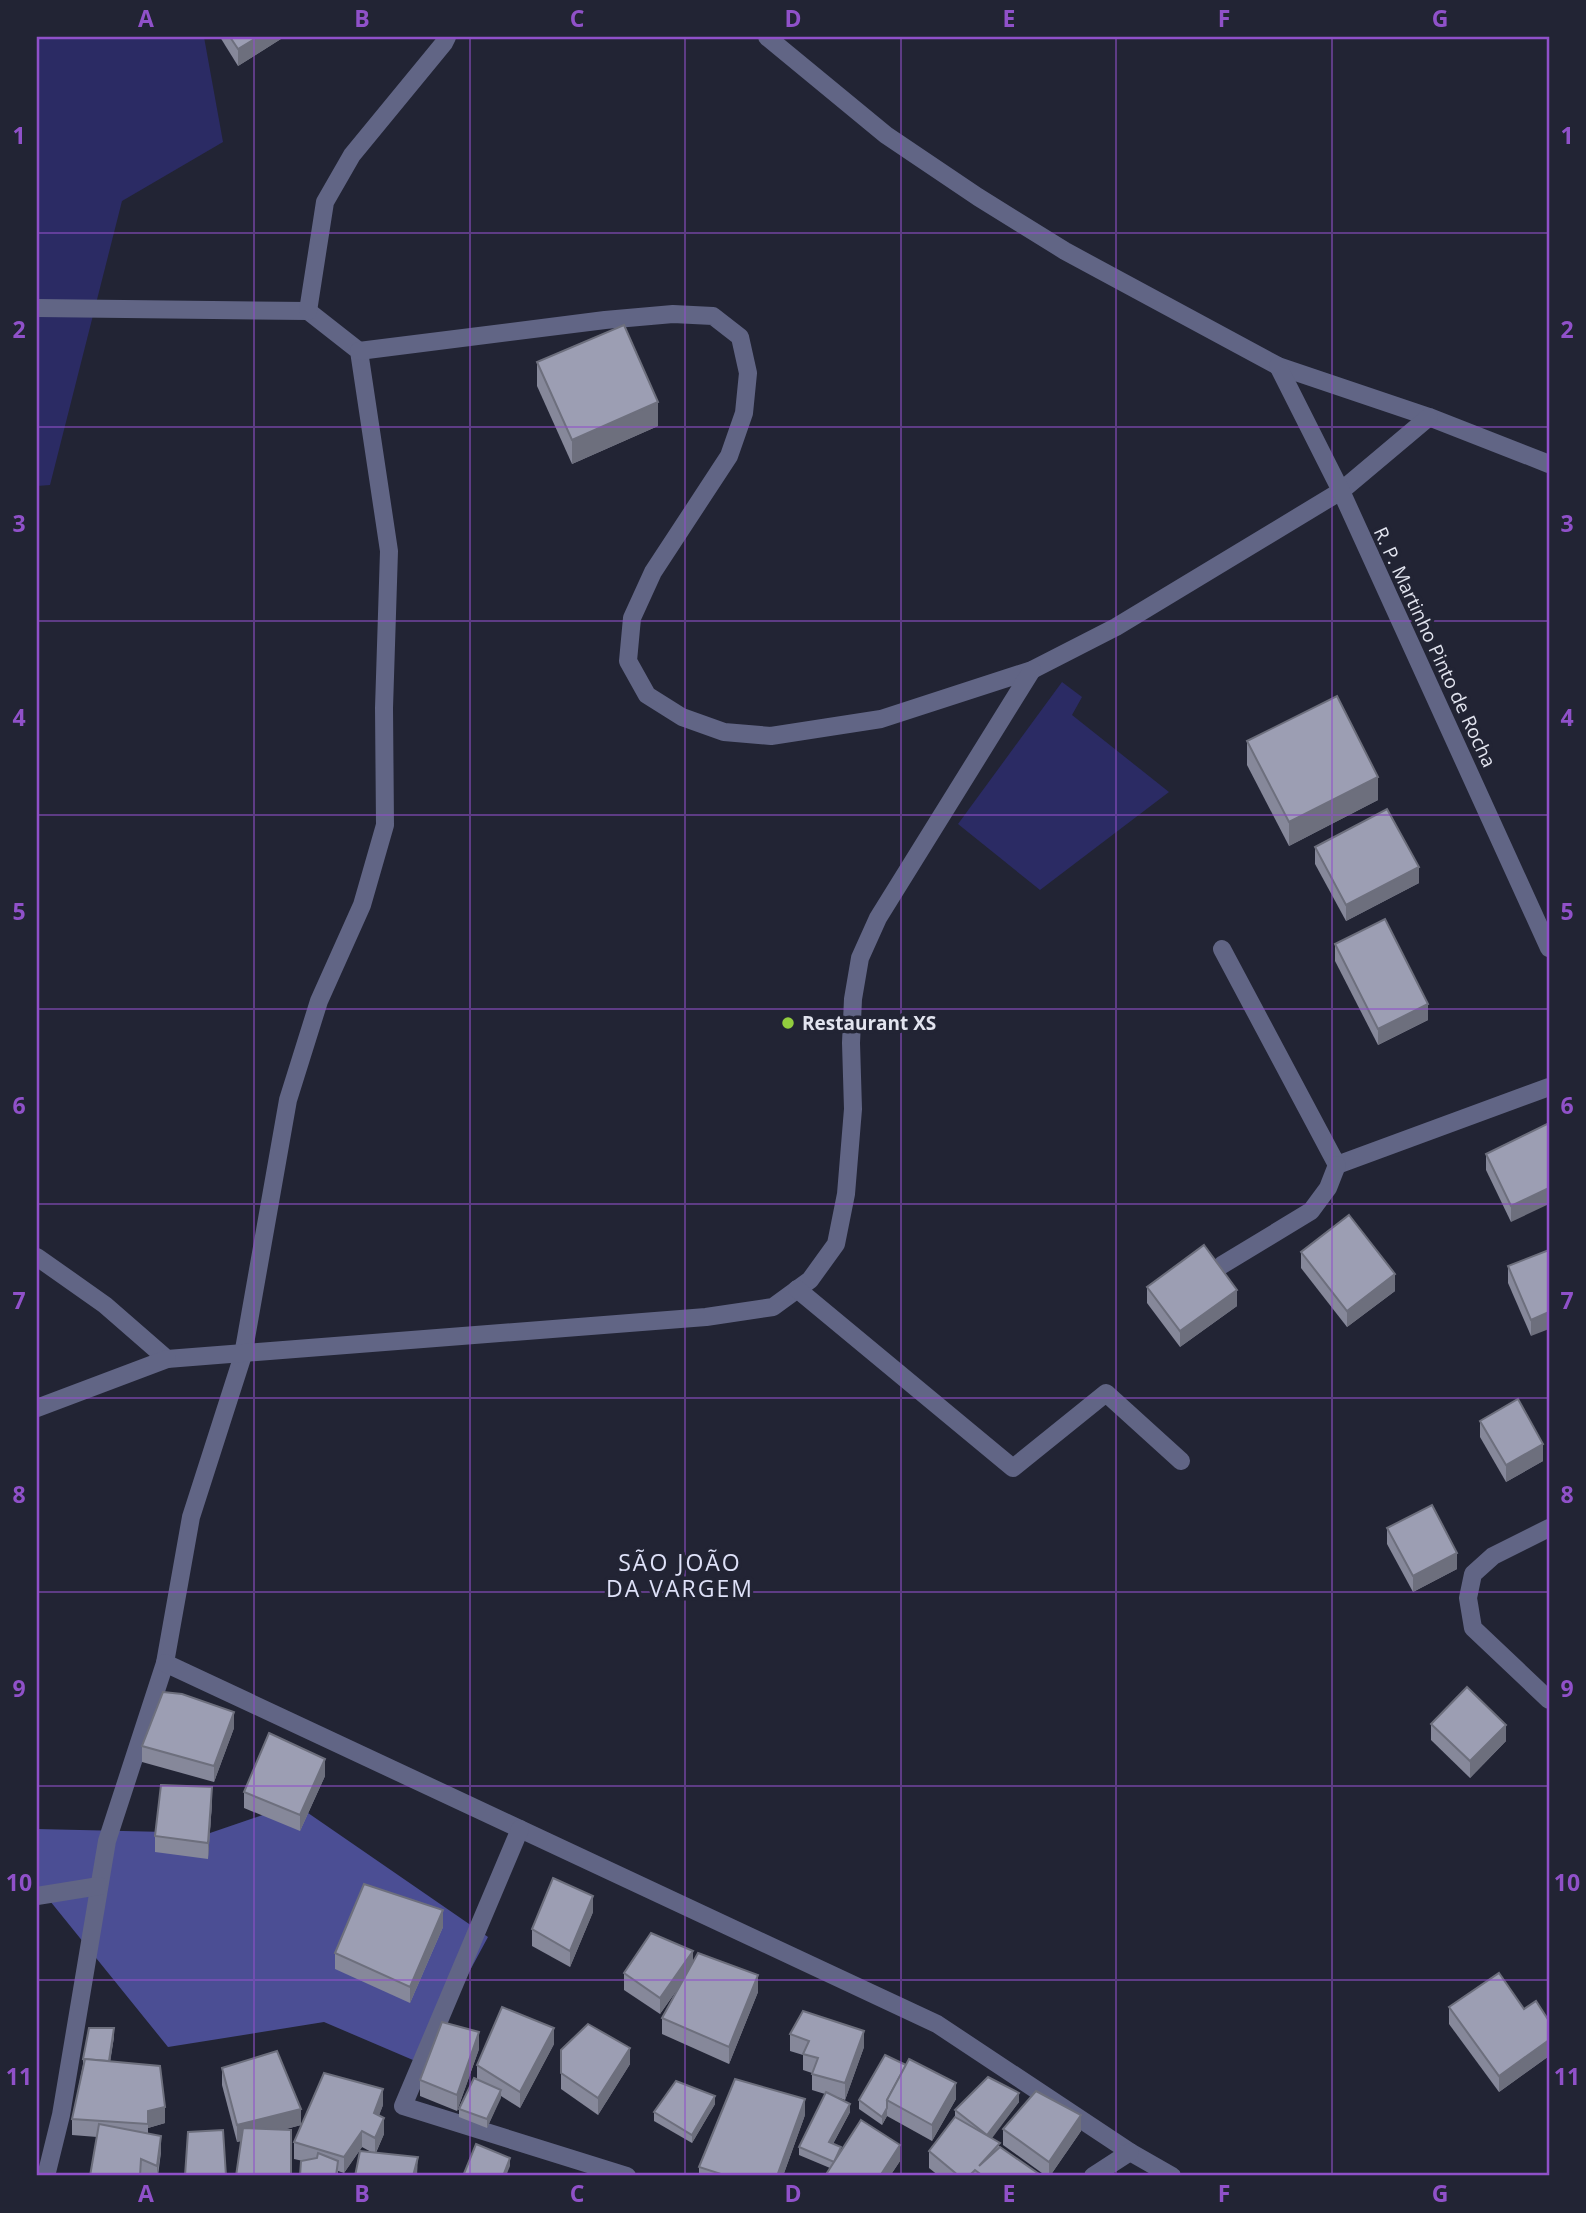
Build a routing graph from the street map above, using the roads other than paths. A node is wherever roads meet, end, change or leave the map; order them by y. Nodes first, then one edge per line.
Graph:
1 (446, 37) edge
2 (767, 37) edge
3 (37, 308) edge
4 (308, 311) junction
5 (359, 351) junction
6 (1278, 366) junction
7 (1429, 417) junction
8 (1549, 464) edge
9 (1341, 491) junction
10 (1032, 670) junction
11 (1549, 948) edge
12 (1222, 949) dead end
13 (1549, 1087) edge
14 (1337, 1165) junction
15 (37, 1257) edge
16 (1222, 1265) edge
17 (797, 1289) junction
18 (243, 1355) junction
19 (167, 1359) junction
20 (37, 1408) edge
21 (1181, 1461) dead end
22 (1549, 1528) edge
23 (165, 1663) junction
24 (1549, 1700) edge
25 (520, 1829) junction
26 (99, 1886) junction
27 (37, 1896) edge
28 (1130, 2152) junction
29 (46, 2176) edge
30 (628, 2176) edge
31 (1093, 2176) edge
32 (1172, 2176) edge

1 - 4 street
2 - 6 street
3 - 4 street
4 - 5 street
5 - 10 street
5 - 18 street
6 - 7 street
6 - 9 street, R. P. Martinho Pinto de Rocha
7 - 8 street
7 - 9 street
9 - 10 street
9 - 11 street, R. P. Martinho Pinto de Rocha
10 - 17 street
12 - 14 street
13 - 14 street
14 - 16 street
15 - 19 street
17 - 18 street
17 - 21 street
18 - 19 street
18 - 23 street
19 - 20 street
22 - 24 street
23 - 25 street
23 - 26 street
25 - 28 street
25 - 30 street
26 - 27 street
26 - 29 street
28 - 31 street
28 - 32 street

